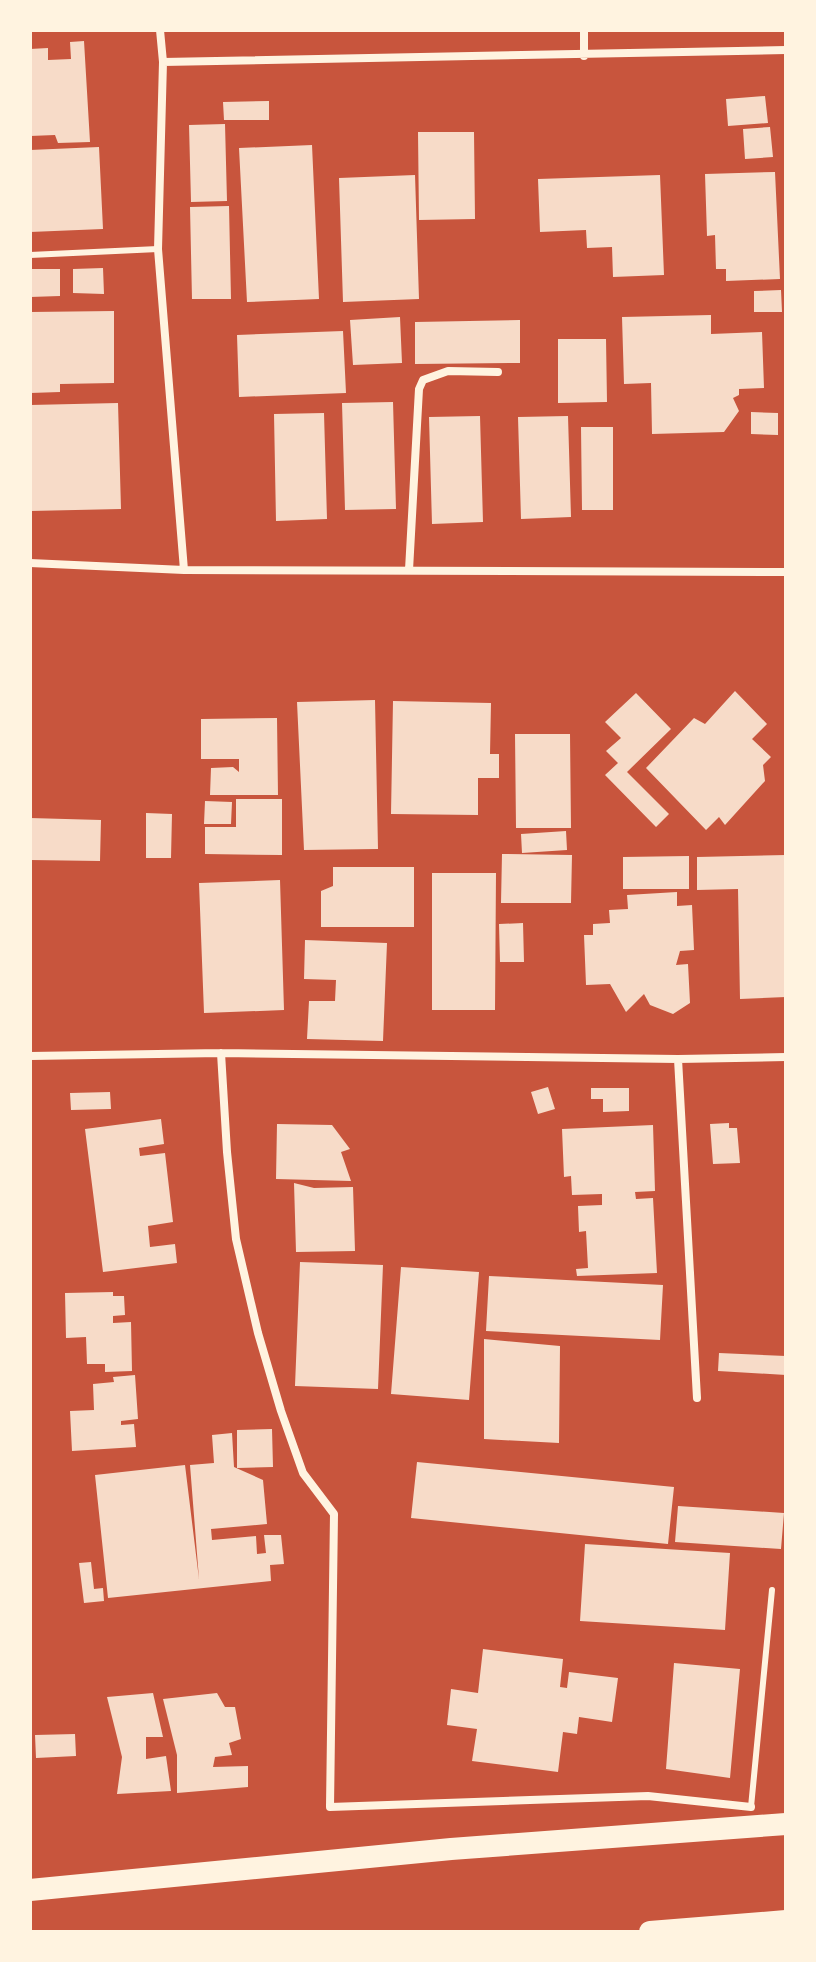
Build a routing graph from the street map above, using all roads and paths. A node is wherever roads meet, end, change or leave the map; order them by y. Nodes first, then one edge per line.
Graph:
1 (160, 30) edge
2 (584, 30) edge
3 (786, 50) edge
4 (584, 56) junction
5 (163, 62) junction
6 (158, 249) junction
7 (30, 255) edge
8 (498, 372) dead end
9 (30, 563) edge
10 (184, 570) junction
11 (409, 570) junction
12 (786, 572) edge
13 (221, 1053) junction
14 (30, 1056) edge
15 (786, 1057) edge
16 (678, 1059) junction
17 (697, 1398) dead end
18 (772, 1590) dead end
19 (751, 1807) joint
20 (786, 1824) edge
21 (30, 1890) edge
22 (786, 1921) edge
23 (650, 1932) edge

1 - 5 street
2 - 4 street
3 - 4 street
4 - 5 street
5 - 6 street
6 - 7 lane
6 - 10 street
8 - 11 street
9 - 10 street
10 - 11 street
11 - 12 street
13 - 14 street
13 - 16 street
13 - 19 street
15 - 16 street
16 - 17 street
18 - 19 lane
20 - 21 highway
22 - 23 highway

